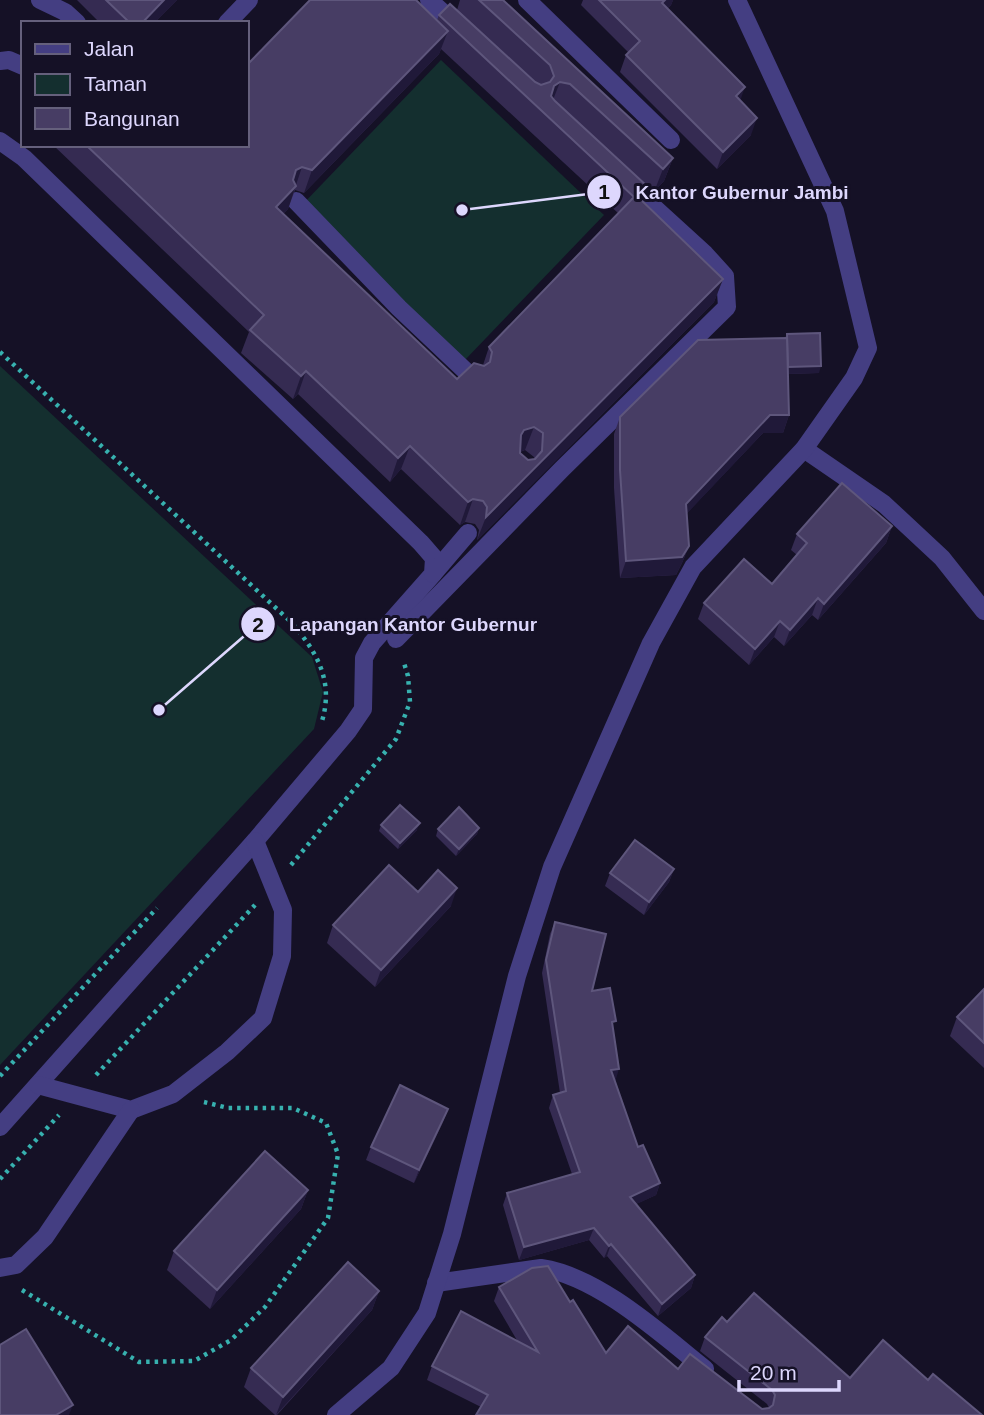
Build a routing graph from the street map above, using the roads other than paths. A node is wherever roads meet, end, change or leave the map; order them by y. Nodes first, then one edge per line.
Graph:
1 (40, 0) edge
2 (248, 0) edge
3 (429, 0) edge
4 (527, 0) edge
5 (737, 0) edge
6 (76, 21) edge
7 (229, 21) edge
8 (477, 44) edge
9 (0, 61) edge
10 (21, 65) edge
11 (671, 140) dead end
12 (0, 141) edge
13 (614, 171) edge
14 (296, 201) edge
15 (473, 379) edge
16 (804, 449) junction
17 (468, 533) dead end
18 (433, 574) junction
19 (984, 611) edge
20 (396, 639) road end
21 (255, 841) junction
22 (37, 1085) junction
23 (131, 1110) junction
24 (0, 1127) edge
25 (0, 1268) edge
26 (436, 1283) junction
27 (716, 1377) edge
28 (336, 1415) edge

1 - 6 street
2 - 7 street
3 - 8 street
4 - 11 street
5 - 16 street
9 - 10 street
12 - 18 street
13 - 20 street
14 - 15 street
16 - 19 street
16 - 26 street
17 - 18 street
18 - 21 street
21 - 22 street
21 - 23 street
22 - 23 street
22 - 24 street
23 - 25 street
26 - 27 street
26 - 28 street

